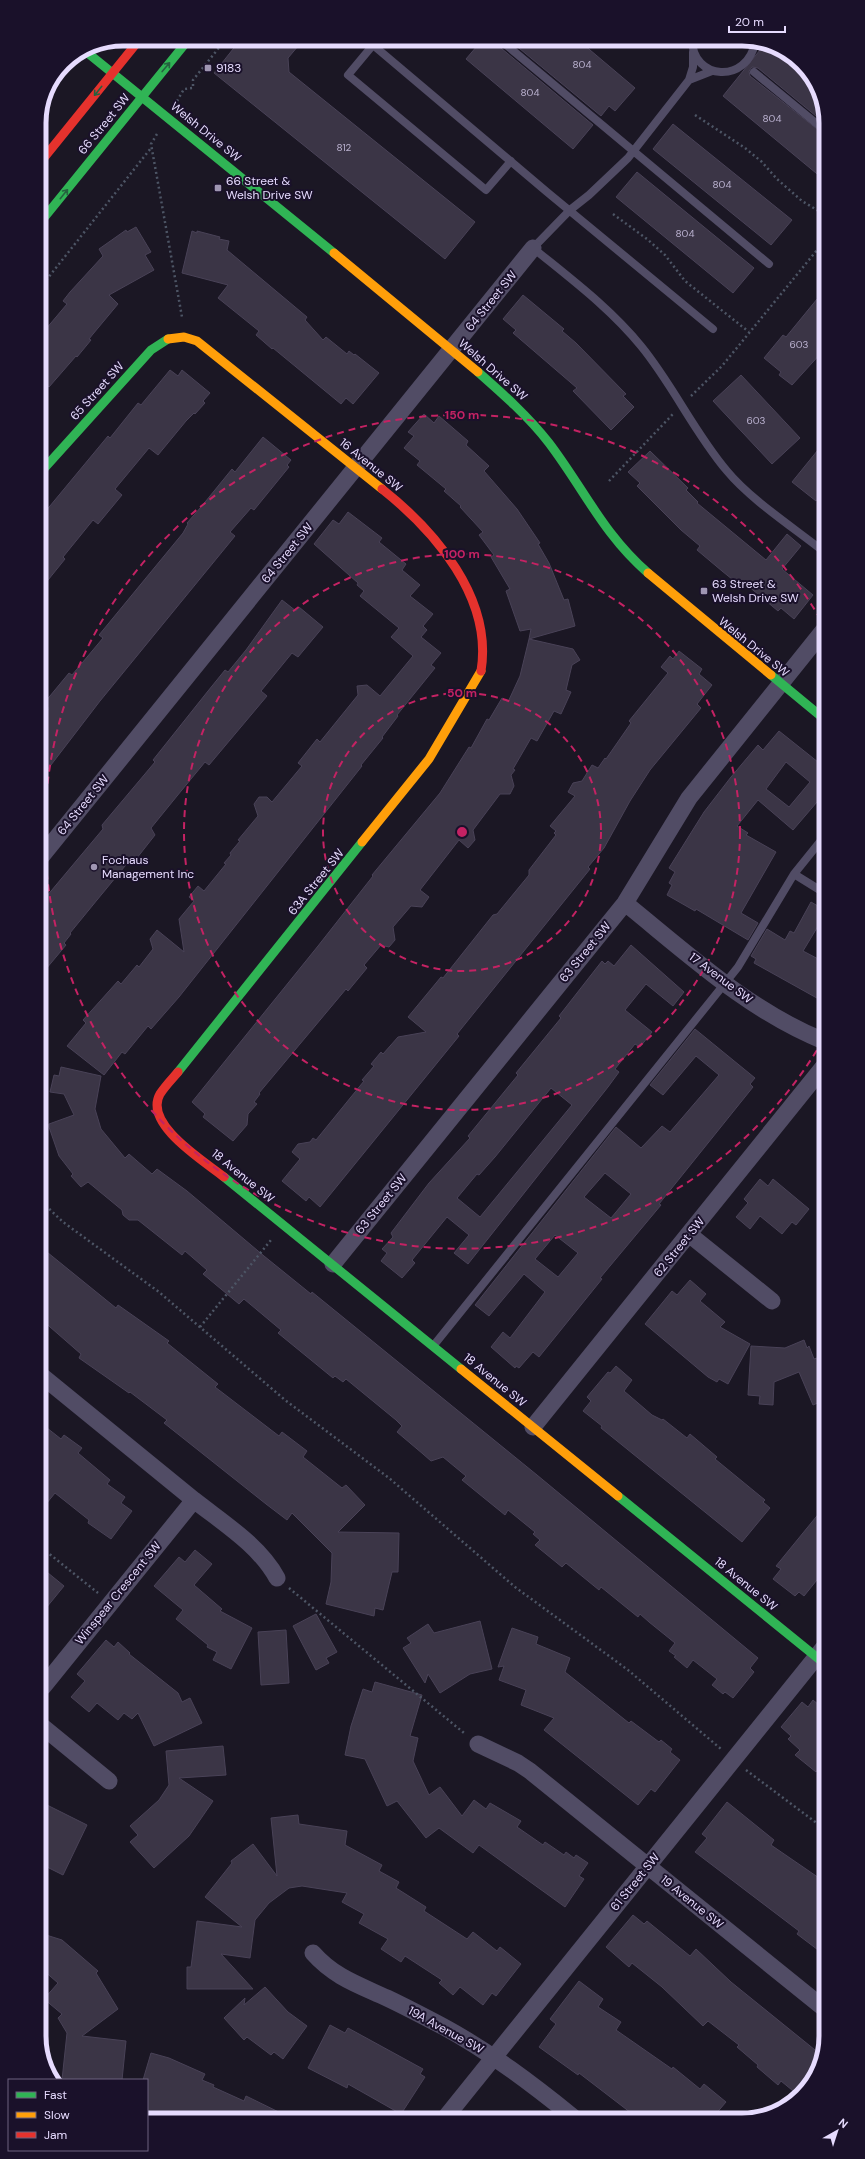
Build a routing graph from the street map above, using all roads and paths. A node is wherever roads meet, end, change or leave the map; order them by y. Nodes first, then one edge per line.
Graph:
1 (134, 46) edge
2 (183, 46) edge
3 (220, 46) edge
4 (372, 46) edge
5 (380, 46) edge
6 (508, 46) edge
7 (693, 46) edge
8 (754, 47) edge
9 (693, 52) junction
10 (89, 54) edge
11 (712, 71) junction
12 (754, 72) dead end
13 (112, 73) junction
14 (689, 80) junction
15 (184, 89) dead end
16 (142, 96) junction
17 (695, 115) dead end
18 (819, 126) edge
19 (634, 150) junction
20 (46, 155) edge
21 (511, 161) junction
22 (570, 210) junction
23 (819, 211) edge
24 (613, 214) dead end
25 (46, 215) edge
26 (533, 248) junction
27 (819, 248) edge
28 (768, 264) dead end
29 (46, 280) edge
30 (714, 329) dead end
31 (750, 332) junction
32 (182, 337) junction
33 (451, 349) junction
34 (682, 405) junction
35 (46, 465) edge
36 (355, 468) junction
37 (609, 481) dead end
38 (819, 548) edge
39 (819, 636) edge
40 (484, 663) joint
41 (780, 683) junction
42 (819, 715) edge
43 (819, 843) edge
44 (46, 851) edge
45 (794, 874) junction
46 (819, 890) edge
47 (625, 903) junction
48 (725, 983) junction
49 (819, 1038) edge
50 (819, 1072) edge
51 (157, 1110) joint
52 (46, 1206) edge
53 (284, 1224) junction
54 (690, 1235) junction
55 (333, 1264) junction
56 (772, 1301) dead end
57 (200, 1327) junction
58 (434, 1345) junction
59 (46, 1379) edge
60 (533, 1427) junction
61 (194, 1500) junction
62 (46, 1551) edge
63 (276, 1578) joint
64 (110, 1603) junction
65 (819, 1653) edge
66 (819, 1659) edge
67 (46, 1683) edge
68 (46, 1729) edge
69 (478, 1744) joint
70 (722, 1750) dead end
71 (745, 1769) dead end
72 (109, 1781) dead end
73 (819, 1825) edge
74 (648, 1867) junction
75 (313, 1953) dead end
76 (819, 2004) edge
77 (494, 2057) junction
78 (449, 2113) edge
79 (568, 2113) edge

1 - 13 street, 66 Street SW
16 -> 2 street, 66 Street SW
3 - 15 path
4 - 21 lane
5 - 21 lane
6 - 19 lane
7 - 9 lane
8 - 11 lane
9 - 11 lane
9 - 14 lane
10 - 13 street, Welsh Drive SW
11 - 14 lane
12 - 18 lane
13 - 16 street, Welsh Drive SW
13 -> 20 street, 66 Street SW
14 - 19 lane
25 -> 16 street, 66 Street SW
16 - 33 street, Welsh Drive SW
17 - 23 path
19 - 22 lane
19 - 28 lane
21 - 22 lane
22 - 26 lane
22 - 30 lane
24 - 31 path
26 - 33 street, 64 Street SW
26 - 34 lane
27 - 31 path
29 - 32 path
31 - 34 path
32 - 35 street, 65 Street SW
32 - 36 street, 16 Avenue SW
33 - 36 street, 64 Street SW
33 - 41 street, Welsh Drive SW
34 - 37 path
34 - 38 lane
36 - 40 street, 16 Avenue SW
36 - 44 street, 64 Street SW
39 - 41 street, 63 Street SW
40 - 51 street, 63A Street SW
41 - 42 street, Welsh Drive SW
41 - 47 street, 63 Street SW
43 - 45 lane
45 - 46 lane
45 - 48 lane
47 - 48 street, 17 Avenue SW
47 - 55 street, 63 Street SW
48 - 49 street, 17 Avenue SW
48 - 58 lane
50 - 54 street, 62 Street SW
51 - 53 street, 18 Avenue SW
52 - 57 path
53 - 55 street, 18 Avenue SW
53 - 57 path
54 - 56 street
54 - 60 street, 62 Street SW
55 - 58 street, 18 Avenue SW
57 - 70 path
58 - 60 street, 18 Avenue SW
59 - 61 street
60 - 65 street, 18 Avenue SW
61 - 63 street
61 - 64 street, Winspear Crescent SW
62 - 64 path
63 - 69 path
64 - 67 street, Winspear Crescent SW
66 - 74 street, 61 Street SW
68 - 72 street
69 - 74 street, 19 Avenue SW
71 - 73 path
74 - 76 street, 19 Avenue SW
74 - 77 street, 61 Street SW
75 - 77 street, 19A Avenue SW
77 - 78 street, 61 Street SW
77 - 79 street, 19A Avenue SW

